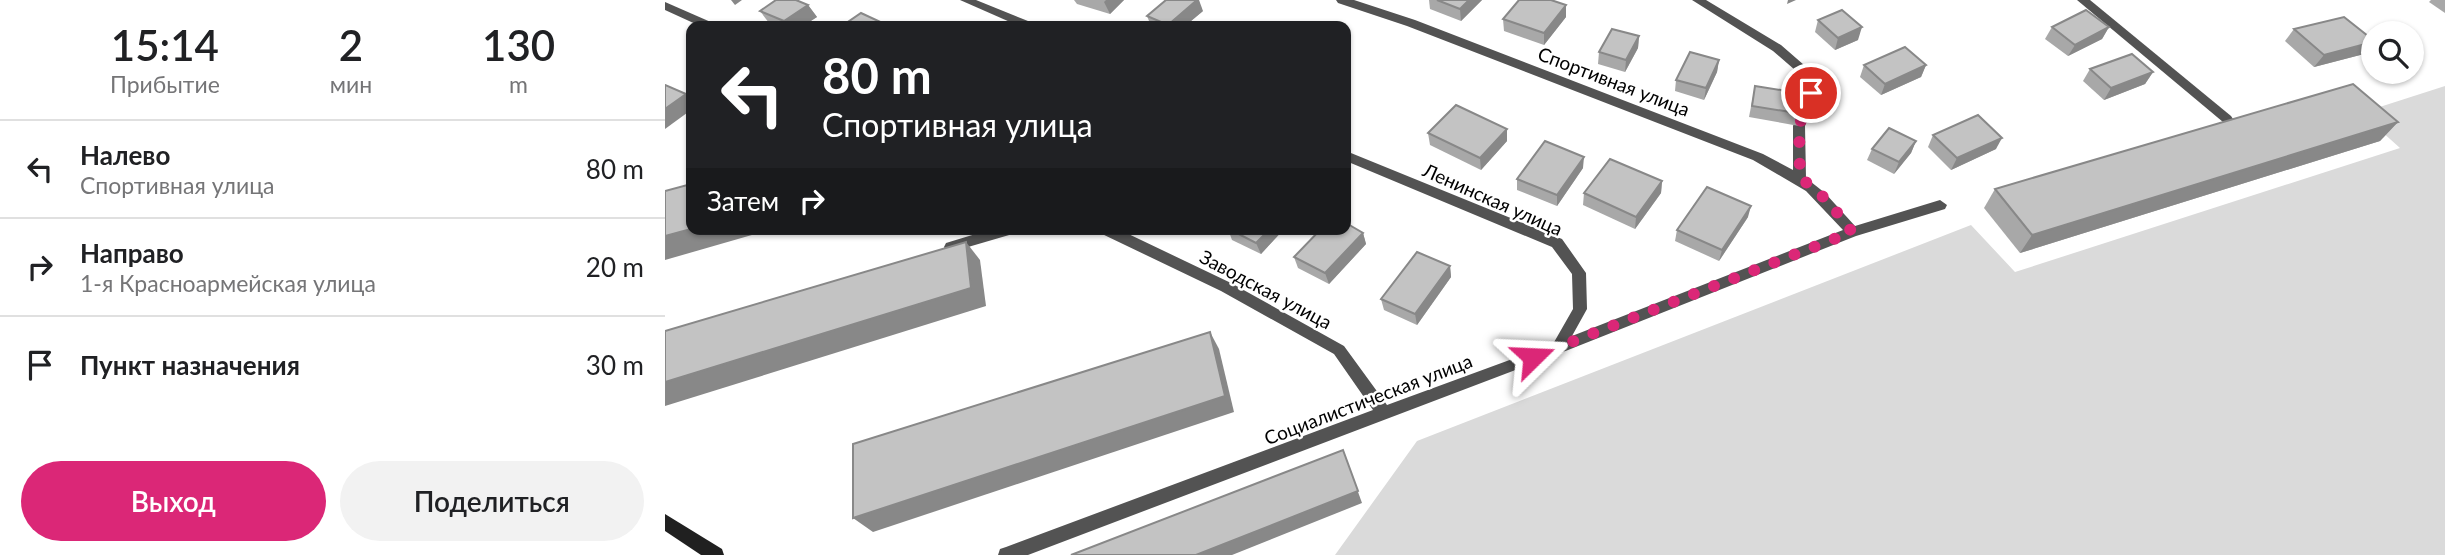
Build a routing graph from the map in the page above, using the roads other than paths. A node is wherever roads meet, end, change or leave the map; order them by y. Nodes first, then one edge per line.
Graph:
1 (966, 0) edge
2 (1342, 0) edge
3 (1698, 0) edge
4 (2083, 0) edge
5 (665, 6) edge
6 (698, 21) edge
7 (1017, 21) edge
8 (2227, 120) edge
9 (1351, 158) edge
10 (1800, 177) junction
11 (1940, 205) dead end
12 (1852, 232) junction
13 (990, 235) edge
14 (1118, 235) edge
15 (931, 253) edge
16 (1557, 348) junction
17 (1384, 413) junction
18 (665, 522) edge
19 (716, 555) edge
20 (1006, 555) edge

1 - 7 street
2 - 10 street, Спортивная улица
3 - 10 street
4 - 8 street
5 - 6 street
9 - 16 street, Ленинская улица
10 - 12 street, Спортивная улица
11 - 12 street, Социалистическая улица
12 - 16 street, Социалистическая улица
13 - 15 street
14 - 17 street, Заводская улица
16 - 17 street, Социалистическая улица
17 - 20 street, Социалистическая улица
18 - 19 main road

